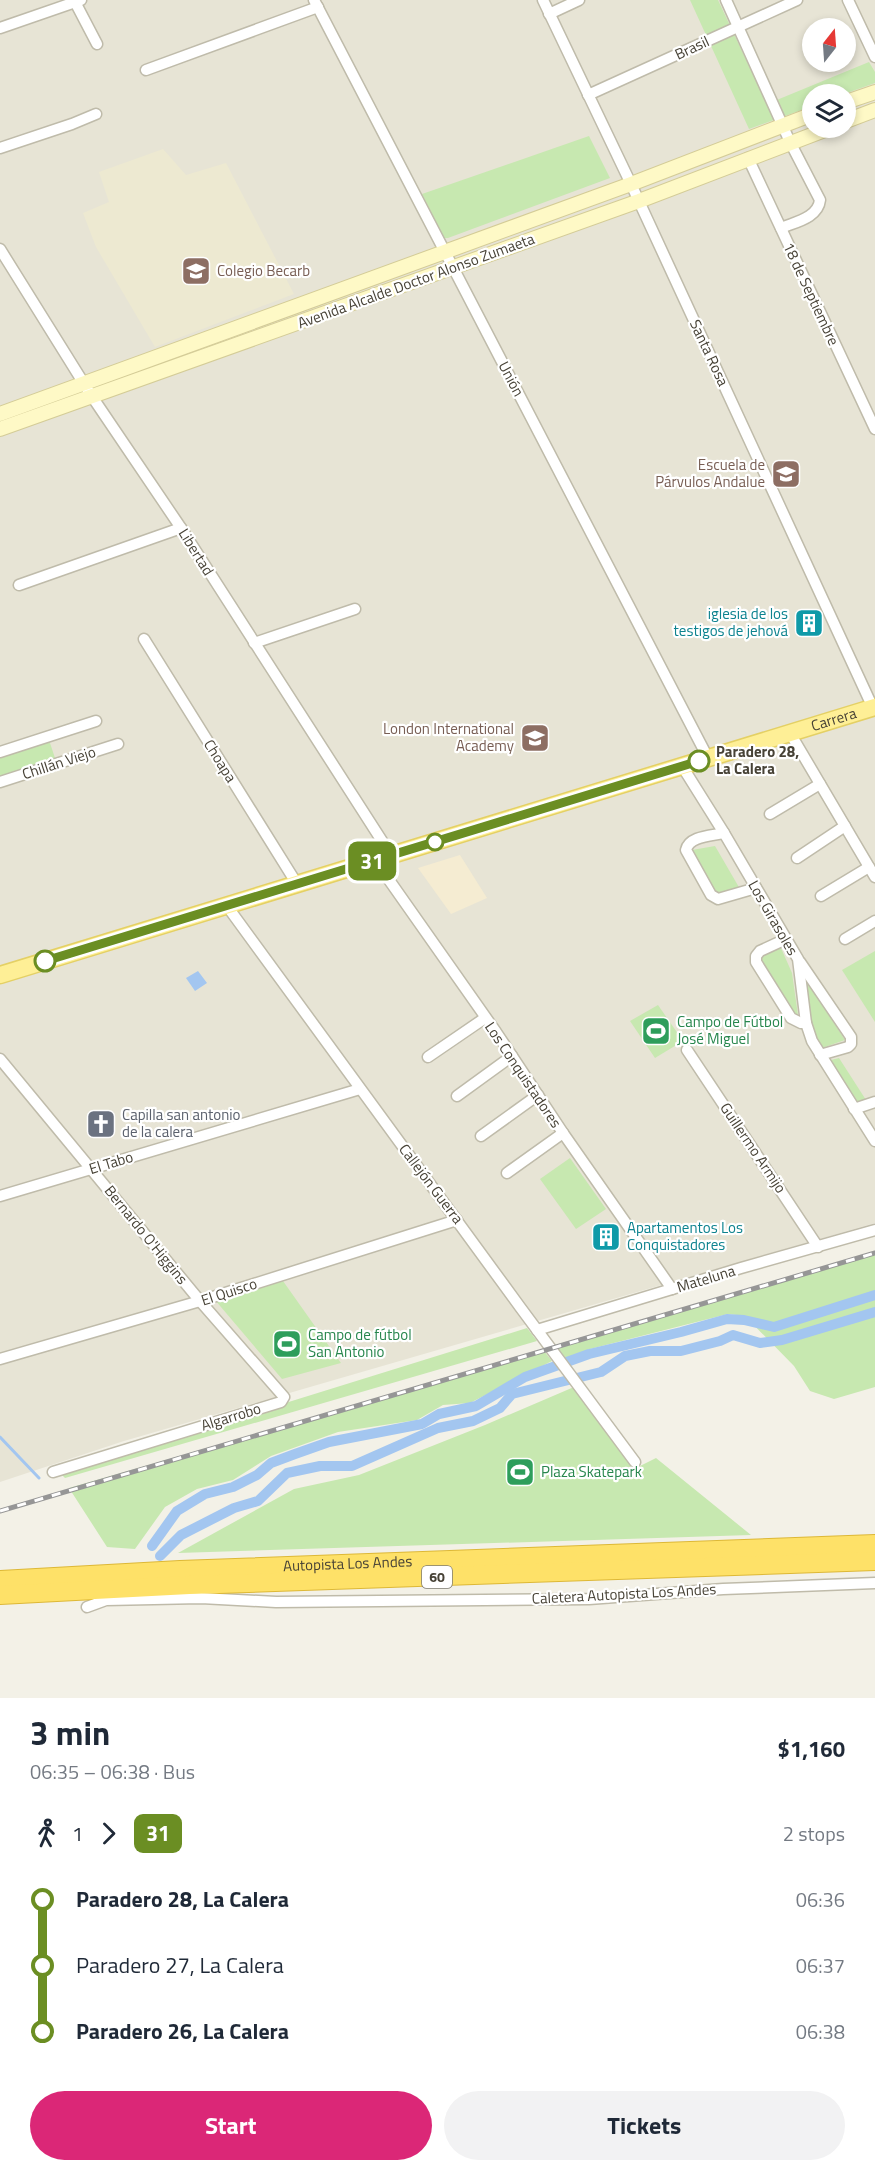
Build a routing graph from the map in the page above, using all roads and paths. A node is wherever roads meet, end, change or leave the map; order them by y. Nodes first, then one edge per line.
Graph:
1 (543, 0) edge
2 (579, 0) edge
3 (726, 0) edge
4 (797, 0) edge
5 (848, 0) edge
6 (77, 1) edge
7 (316, 3) edge
8 (549, 14) junction
9 (738, 27) junction
10 (0, 28) edge
11 (97, 44) dead end
12 (875, 57) edge
13 (146, 70) dead end
14 (875, 92) edge
15 (588, 95) junction
16 (856, 99) edge
17 (875, 110) edge
18 (96, 114) dead end
19 (856, 117) edge
20 (802, 118) edge
21 (782, 124) junction
22 (802, 138) edge
23 (790, 142) junction
24 (0, 148) edge
25 (748, 158) junction
26 (631, 184) junction
27 (639, 201) junction
28 (781, 228) junction
29 (0, 249) edge
30 (445, 252) junction
31 (453, 268) junction
32 (88, 390) junction
33 (0, 414) edge
34 (0, 429) edge
35 (875, 429) edge
36 (181, 528) junction
37 (19, 585) dead end
38 (356, 609) dead end
39 (144, 639) dead end
40 (254, 644) junction
41 (874, 708) edge
42 (96, 721) dead end
43 (790, 733) junction
44 (118, 744) dead end
45 (0, 752) edge
46 (708, 758) junction
47 (682, 766) junction
48 (0, 783) edge
49 (820, 784) junction
50 (770, 814) dead end
51 (845, 826) junction
52 (724, 833) junction
53 (391, 855) junction
54 (797, 858) dead end
55 (375, 860) junction
56 (872, 872) edge
57 (297, 884) junction
58 (756, 888) junction
59 (821, 896) dead end
60 (227, 906) junction
61 (875, 921) edge
62 (786, 939) junction
63 (845, 939) dead end
64 (798, 959) junction
65 (0, 975) edge
66 (485, 1018) junction
67 (806, 1023) junction
68 (687, 1050) dead end
69 (820, 1055) junction
70 (512, 1056) junction
71 (428, 1057) dead end
72 (0, 1059) edge
73 (360, 1089) junction
74 (538, 1095) junction
75 (457, 1096) dead end
76 (875, 1102) edge
77 (854, 1109) junction
78 (563, 1133) junction
79 (481, 1136) dead end
80 (875, 1141) edge
81 (92, 1168) junction
82 (507, 1173) dead end
83 (0, 1196) edge
84 (457, 1220) junction
85 (875, 1230) edge
86 (818, 1247) junction
87 (672, 1289) junction
88 (200, 1301) junction
89 (537, 1330) junction
90 (0, 1359) edge
91 (635, 1462) dead end
92 (53, 1472) dead end
93 (875, 1544) edge
94 (875, 1561) edge
95 (0, 1580) edge
96 (875, 1583) edge
97 (0, 1595) edge
98 (87, 1607) dead end

1 - 8 street, Santa Rosa
2 - 8 street
3 - 9 street
4 - 9 street, Brasil
5 - 12 street
6 - 10 street
6 - 11 street
7 - 13 street
7 - 30 street, Unión
8 - 15 street, Santa Rosa
9 - 15 street, Brasil
9 - 21 street
14 - 16 street
15 - 26 street, Santa Rosa
17 - 19 street
18 - 24 street
20 - 21 street, Avenida Alcalde Doctor Alonso Zumaeta
21 - 23 street
21 - 26 street, Avenida Alcalde Doctor Alonso Zumaeta
22 - 23 street, Avenida Alcalde Doctor Alonso Zumaeta
23 - 25 street, Avenida Alcalde Doctor Alonso Zumaeta
23 - 28 street
25 - 27 street, Avenida Alcalde Doctor Alonso Zumaeta
25 - 28 street, 18 de Septiembre
26 - 27 street, Santa Rosa
26 - 30 street, Avenida Alcalde Doctor Alonso Zumaeta
27 - 31 street, Avenida Alcalde Doctor Alonso Zumaeta
27 - 41 street, Santa Rosa
28 - 35 street, 18 de Septiembre
29 - 32 street, Libertad
30 - 31 street, Unión
30 - 32 street, Avenida Alcalde Doctor Alonso Zumaeta
31 - 32 street, Avenida Alcalde Doctor Alonso Zumaeta
31 - 46 street, Unión
32 - 33 street, Avenida Alcalde Doctor Alonso Zumaeta
32 - 34 street, Avenida Alcalde Doctor Alonso Zumaeta
32 - 36 street, Libertad
36 - 37 street
36 - 40 street, Libertad
38 - 40 street
39 - 57 street, Choapa
40 - 53 street, Libertad
41 - 43 main road, Carrera
42 - 45 street
43 - 46 main road, Carrera
43 - 49 street
44 - 48 street, Chillán Viejo
46 - 47 main road, Carrera
47 - 52 street, Los Girasoles
47 - 53 main road, Carrera
49 - 50 street
49 - 51 street
51 - 54 street
51 - 56 street
52 - 58 street, Los Girasoles
52 - 58 street
53 - 55 main road, Carrera
55 - 57 main road, Carrera
55 - 66 street, Los Conquistadores
56 - 59 street
57 - 60 main road, Carrera
58 - 62 street, Los Girasoles
60 - 65 main road, Carrera
60 - 73 street, Callejón Guerra
61 - 63 street
62 - 64 street, Los Girasoles
62 - 67 street
64 - 67 street, Los Girasoles
64 - 69 street
66 - 70 street, Los Conquistadores
66 - 71 street
67 - 69 street, Los Girasoles
68 - 86 street, Guillermo Armijo
69 - 77 street, Los Girasoles
70 - 74 street, Los Conquistadores
70 - 75 street
72 - 81 street, Bernardo O'Higgins
73 - 81 street, El Tabo
73 - 84 street, Callejón Guerra
74 - 78 street, Los Conquistadores
74 - 79 street
76 - 77 street
77 - 80 street, Los Girasoles
78 - 82 street
78 - 87 street, Los Conquistadores
81 - 83 street, El Tabo
81 - 88 street, Bernardo O'Higgins
84 - 88 street, El Quisco
84 - 89 street, Callejón Guerra
85 - 86 street, Mateluna
86 - 87 street, Mateluna
87 - 89 street, Mateluna
88 - 90 street, El Quisco
88 - 92 street, Algarrobo
89 - 91 street, Callejón Guerra
93 - 95 highway, Autopista Los Andes / 60
94 - 97 highway, Autopista Los Andes / 60
96 - 98 street, Caletera Autopista Los Andes

